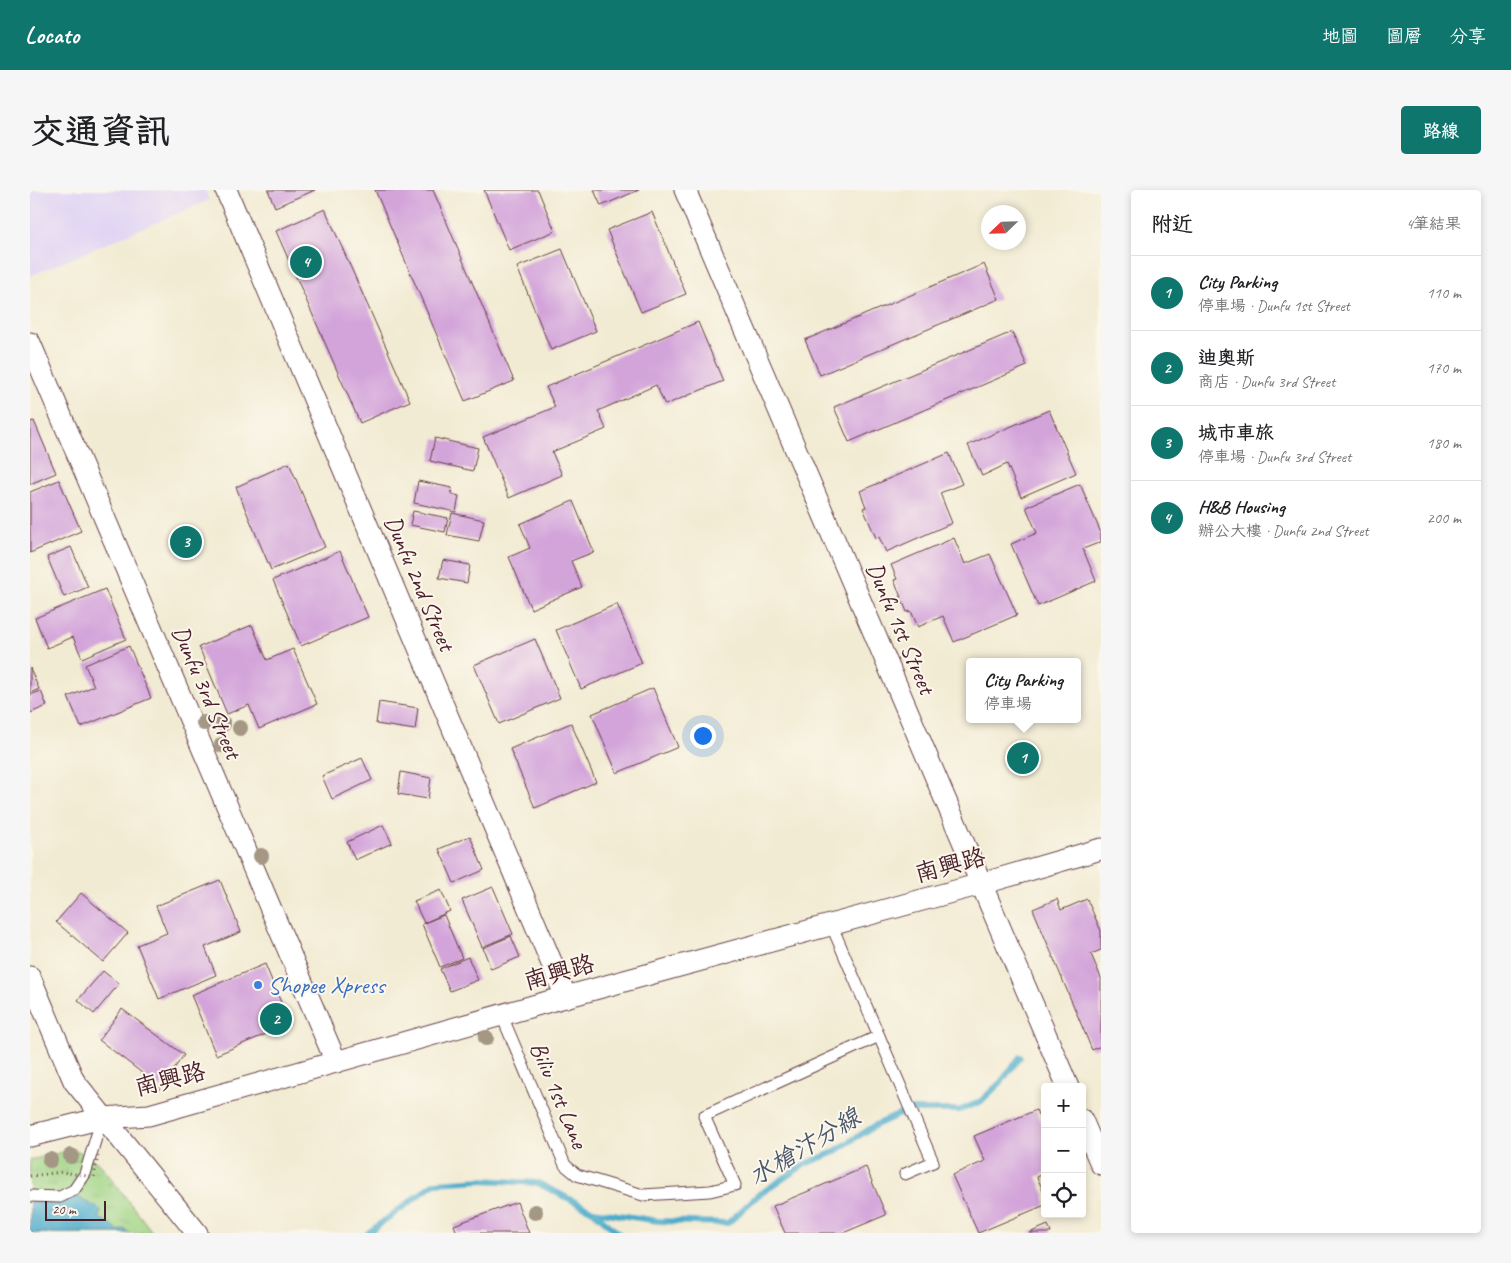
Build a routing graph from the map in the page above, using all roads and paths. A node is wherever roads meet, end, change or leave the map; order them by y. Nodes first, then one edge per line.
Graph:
1 (226, 190) edge
2 (685, 190) edge
3 (30, 343) edge
4 (1101, 849) edge
5 (981, 884) junction
6 (831, 924) junction
7 (30, 977) edge
8 (566, 997) junction
9 (502, 1016) junction
10 (879, 1036) junction
11 (336, 1062) junction
12 (1066, 1083) edge
13 (102, 1118) junction
14 (1085, 1128) edge
15 (30, 1136) edge
16 (98, 1155) dead end
17 (1101, 1164) edge
18 (85, 1174) junction
19 (904, 1174) dead end
20 (30, 1176) edge
21 (30, 1196) edge
22 (197, 1233) edge

1 - 8 street, Dunfu 2nd Street
2 - 5 street, Dunfu 1st Street
3 - 11 street, Dunfu 3rd Street
4 - 5 street, 南興路
5 - 6 street, 南興路
5 - 12 street, Dunfu 1st Street
6 - 8 street, 南興路
6 - 10 lane
7 - 13 street
8 - 9 street, 南興路
9 - 10 lane, Biliu 1st Lane
9 - 11 street, 南興路
10 - 19 lane
11 - 13 street, 南興路
13 - 15 street, 南興路
13 - 18 lane
13 - 22 street
14 - 17 street
16 - 18 path, bridge
18 - 20 path, bridge
18 - 21 lane

